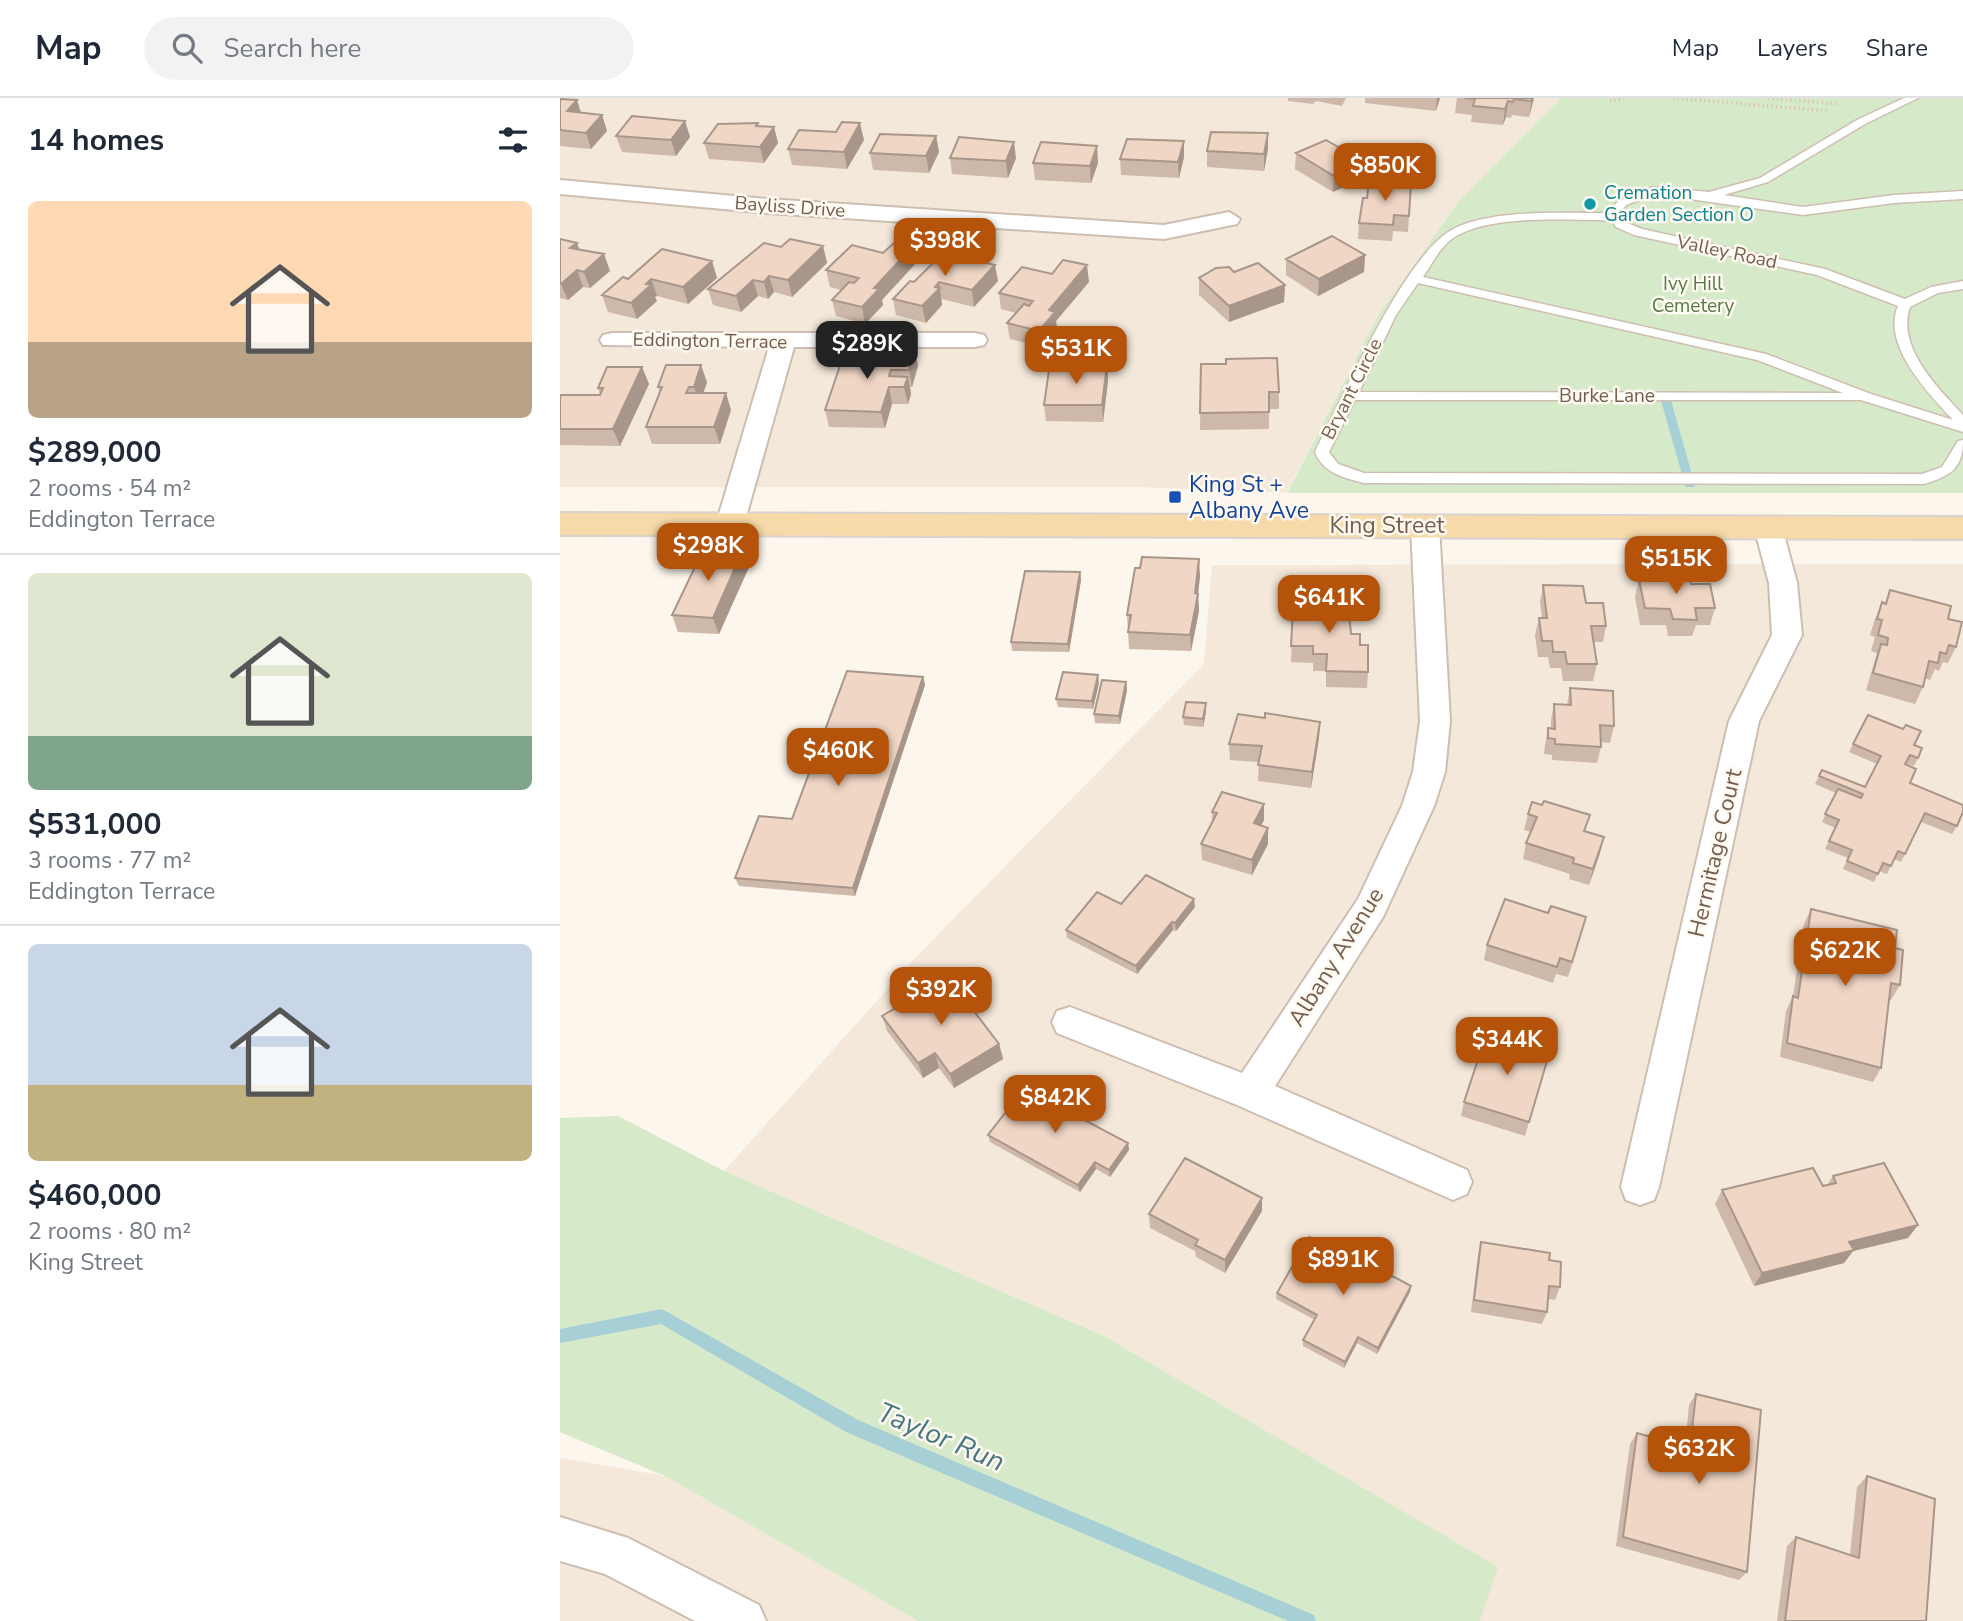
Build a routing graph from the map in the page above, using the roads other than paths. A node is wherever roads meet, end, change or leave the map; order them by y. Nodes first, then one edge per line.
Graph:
1 (1913, 98) edge
2 (560, 187) edge
3 (1963, 195) edge
4 (1709, 196) junction
5 (1615, 217) junction
6 (1228, 219) dead end
7 (1415, 279) junction
8 (1963, 285) edge
9 (1905, 303) junction
10 (612, 340) dead end
11 (975, 340) dead end
12 (783, 342) junction
13 (1349, 396) junction
14 (1866, 397) junction
15 (1963, 426) edge
16 (1963, 444) edge
17 (560, 524) edge
18 (730, 524) junction
19 (1425, 525) junction
20 (1768, 527) junction
21 (1963, 528) edge
22 (1070, 1022) dead end
23 (1250, 1093) junction
24 (1454, 1182) dead end
25 (1640, 1186) dead end
26 (560, 1538) edge
27 (743, 1621) edge

1 - 4 lane
2 - 6 street, Bayliss Drive
3 - 4 lane
4 - 5 lane
5 - 7 lane, Bryant Circle
5 - 9 lane, Valley Road
7 - 13 lane, Bryant Circle
7 - 14 lane
8 - 9 lane
9 - 15 lane
10 - 12 street, Eddington Terrace
11 - 12 street, Eddington Terrace
12 - 18 street
13 - 14 lane, Burke Lane
13 - 16 lane, Bryant Circle
14 - 15 lane
17 - 18 main road, King Street
18 - 19 main road, King Street
19 - 20 main road, King Street
19 - 23 street, Albany Avenue
20 - 21 main road, King Street
20 - 25 street, Hermitage Court
22 - 23 street
23 - 24 street
26 - 27 street

